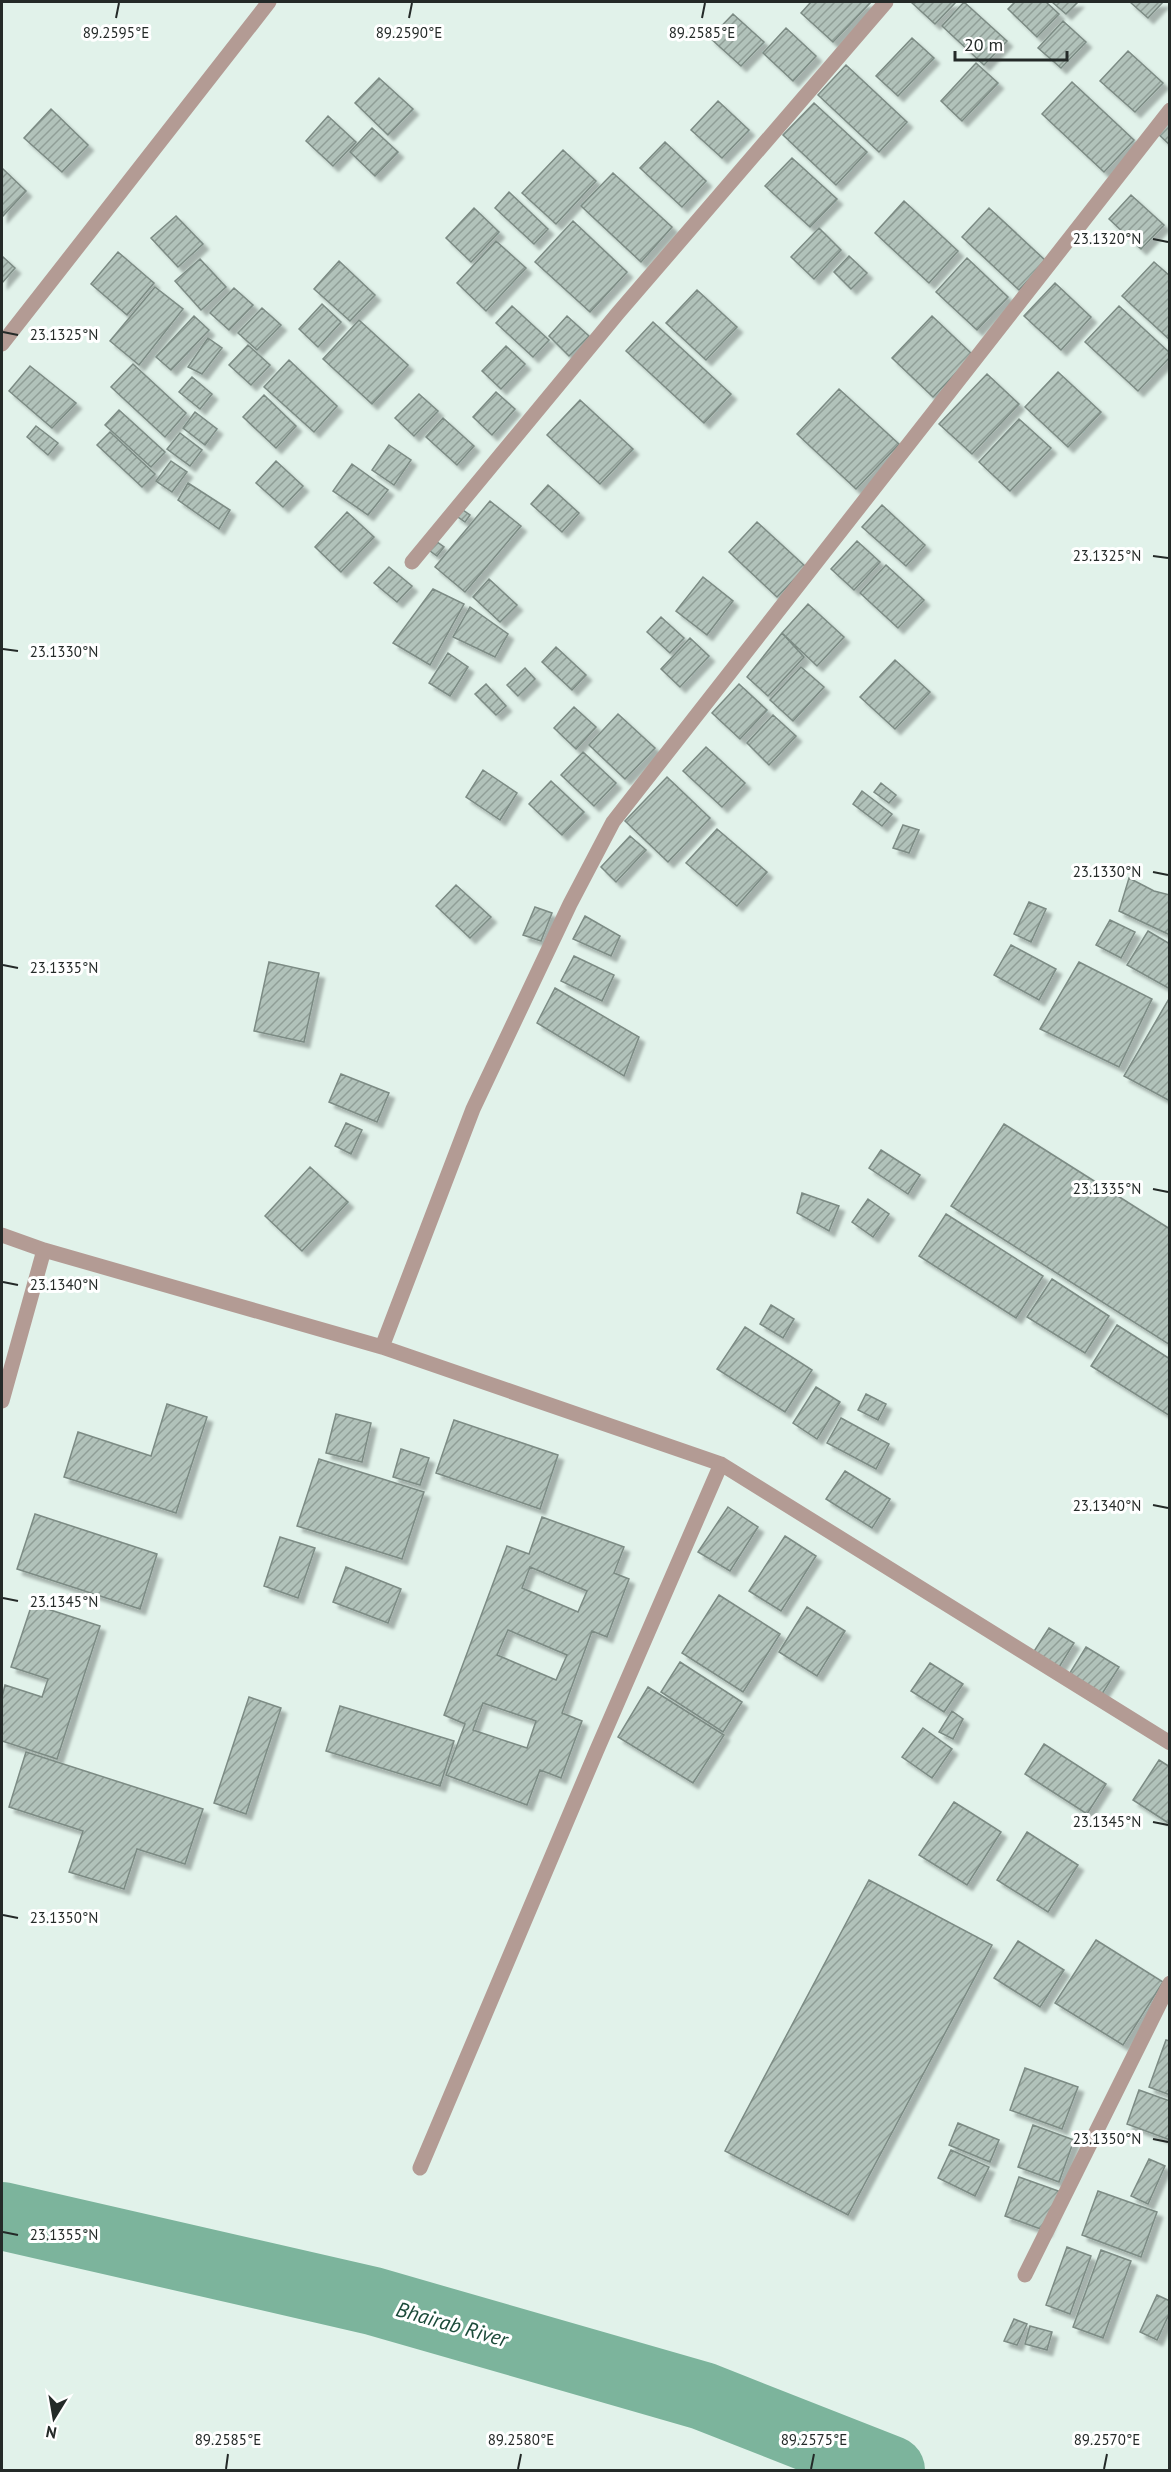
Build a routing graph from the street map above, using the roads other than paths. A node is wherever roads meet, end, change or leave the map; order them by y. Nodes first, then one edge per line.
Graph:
1 (269, 2) edge
2 (886, 2) edge
3 (1170, 110) edge
4 (2, 344) edge
5 (412, 562) dead end
6 (2, 1234) edge
7 (44, 1250) junction
8 (381, 1347) junction
9 (2, 1401) edge
10 (721, 1464) junction
11 (1170, 1743) edge
12 (1170, 1983) edge
13 (420, 2169) dead end
14 (1025, 2275) dead end

1 - 4 street
2 - 5 street
3 - 8 street
6 - 7 street
7 - 8 street
7 - 9 street
8 - 10 street
10 - 11 street
10 - 13 street
12 - 14 street

